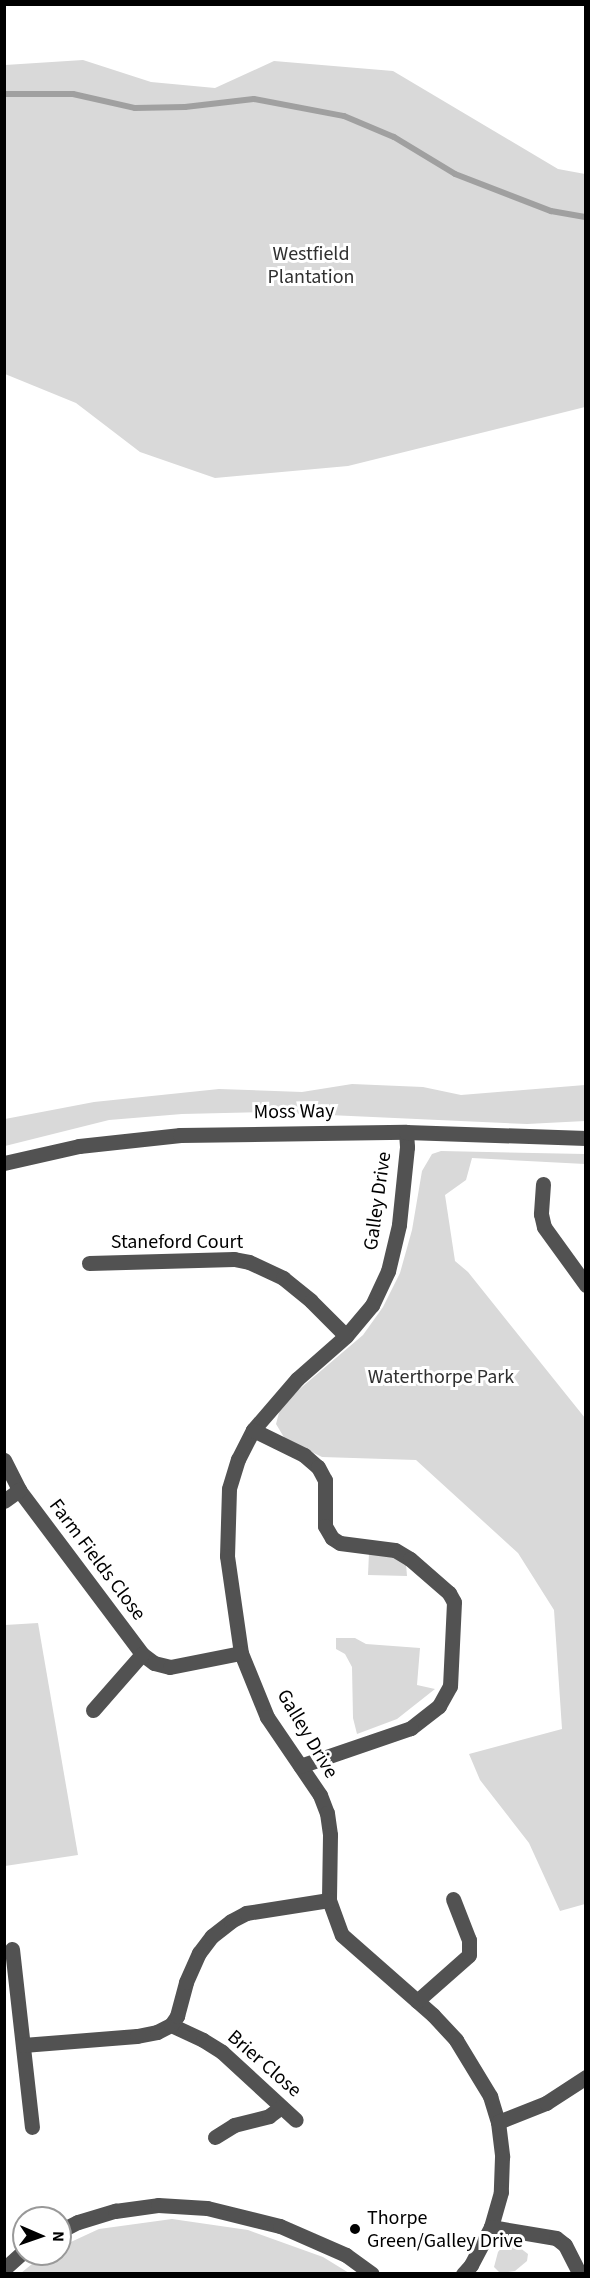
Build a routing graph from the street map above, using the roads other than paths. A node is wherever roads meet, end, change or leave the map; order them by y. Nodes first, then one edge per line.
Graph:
1 (406, 1132) junction
2 (585, 1138) edge
3 (4, 1162) edge
4 (543, 1184) dead end
5 (89, 1263) dead end
6 (585, 1285) edge
7 (346, 1336) junction
8 (253, 1430) junction
9 (4, 1460) edge
10 (19, 1490) junction
11 (4, 1501) edge
12 (241, 1653) junction
13 (142, 1654) junction
14 (93, 1710) dead end
15 (300, 1766) junction
16 (453, 1899) dead end
17 (329, 1900) junction
18 (12, 1949) dead end
19 (417, 2001) junction
20 (171, 2025) junction
21 (23, 2045) junction
22 (585, 2077) edge
23 (281, 2107) junction
24 (296, 2120) dead end
25 (498, 2122) junction
26 (32, 2127) dead end
27 (215, 2137) dead end
28 (72, 2227) edge
29 (491, 2227) junction
30 (372, 2274) edge
31 (463, 2274) edge
32 (580, 2274) edge

1 - 2 street, Moss Way
1 - 3 street, Moss Way
1 - 7 street, Galley Drive
4 - 6 street
5 - 7 street, Staneford Court
7 - 8 street, Galley Drive
8 - 12 street, Galley Drive
8 - 15 street
9 - 10 street, Farm Fields Close
10 - 11 street
10 - 13 street, Farm Fields Close
12 - 13 street, Farm Fields Close
12 - 15 street, Galley Drive
13 - 14 street
15 - 17 street, Galley Drive
16 - 19 street
17 - 19 street, Galley Drive
17 - 20 street
18 - 21 street
19 - 25 street, Galley Drive
20 - 21 street
20 - 23 street, Brier Close
21 - 26 street
22 - 25 street
23 - 24 street, Brier Close
23 - 27 street
25 - 29 street, Galley Drive
28 - 30 street
29 - 31 street, Galley Drive
29 - 32 street

